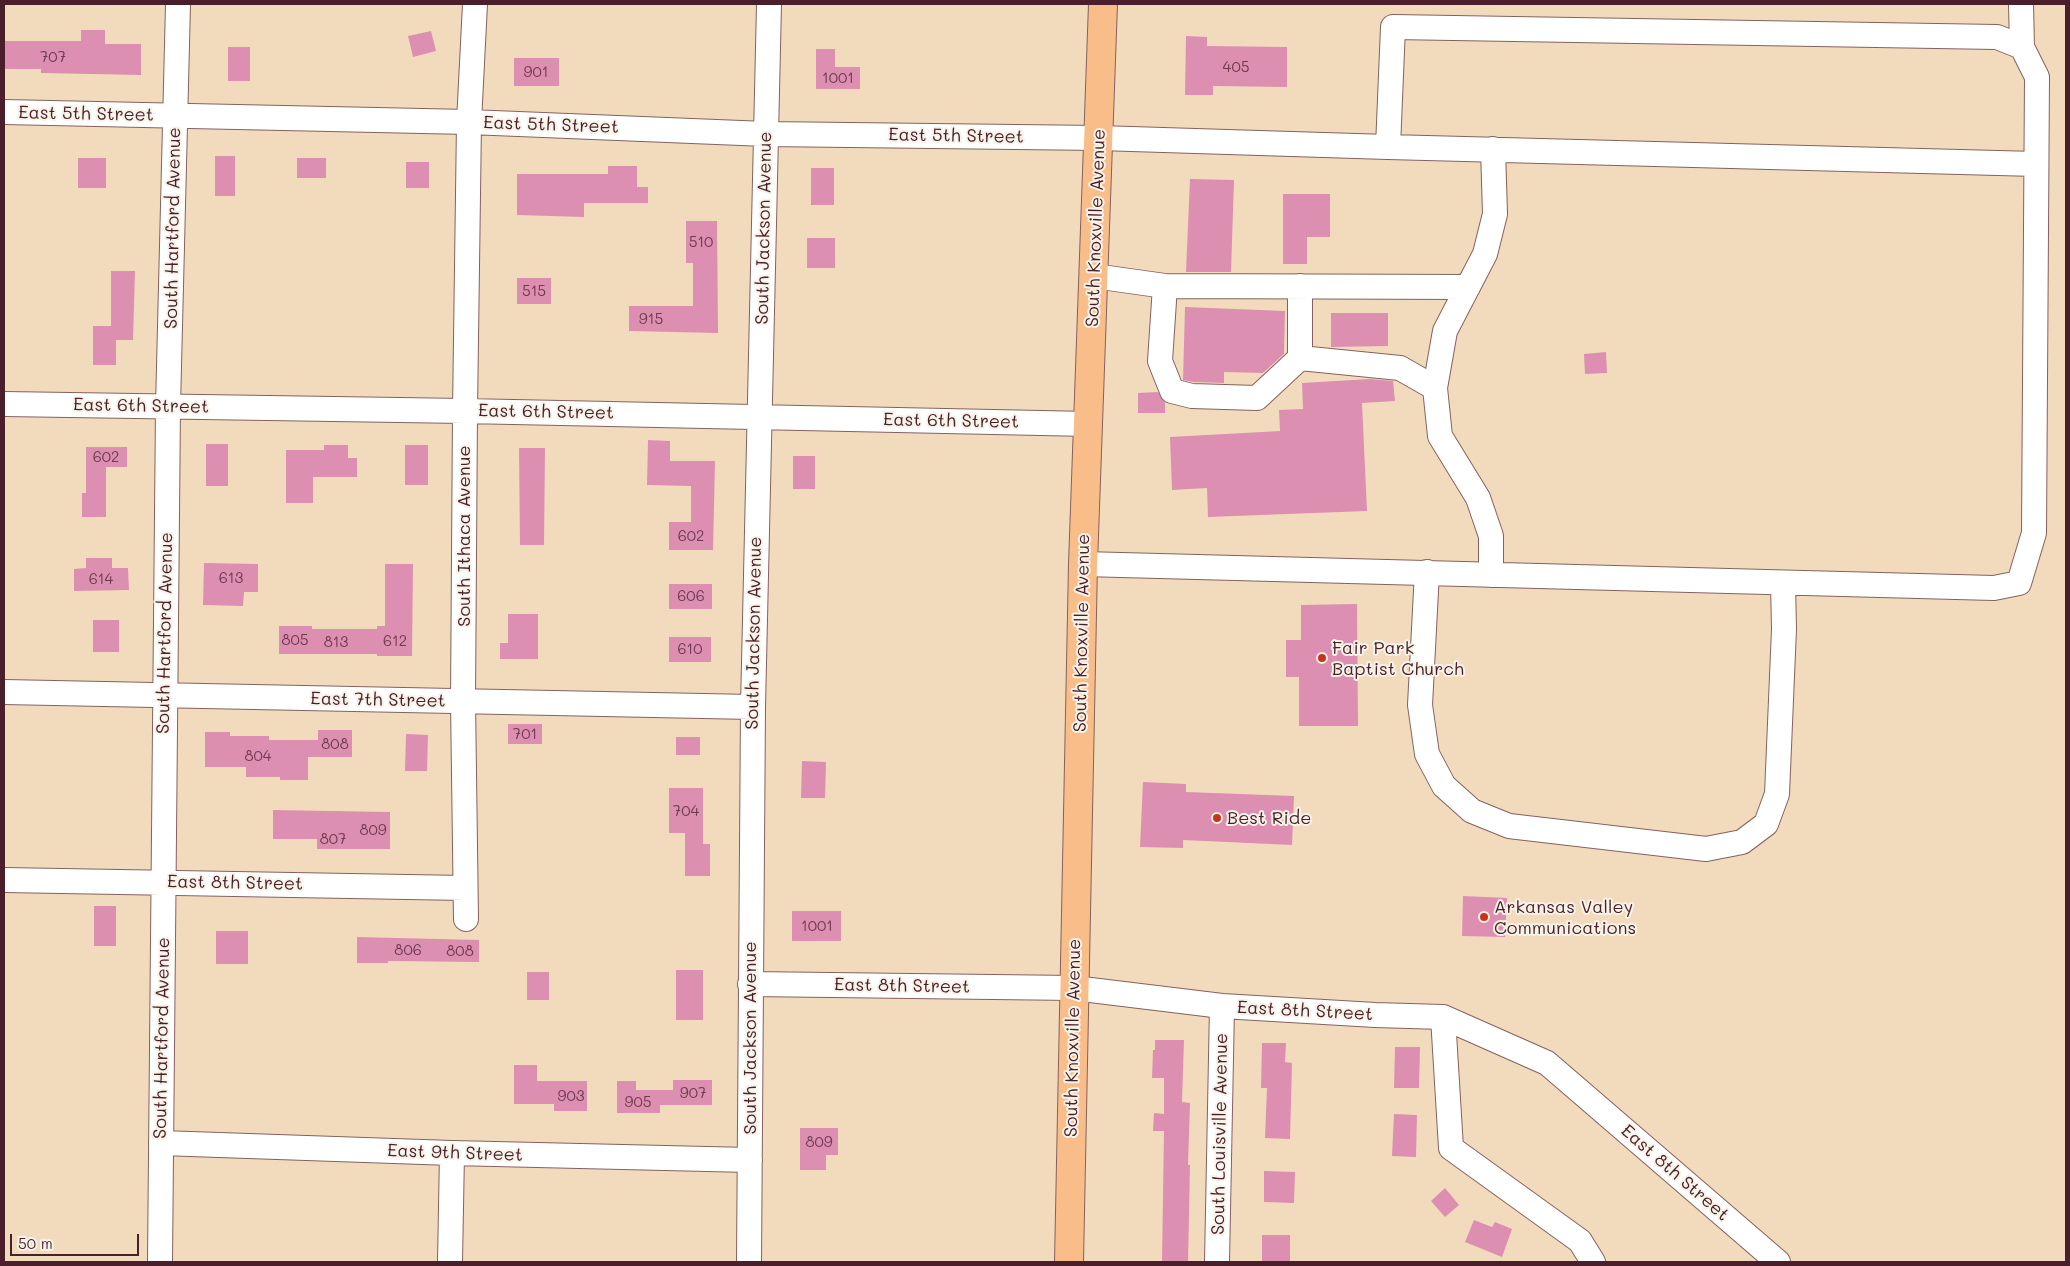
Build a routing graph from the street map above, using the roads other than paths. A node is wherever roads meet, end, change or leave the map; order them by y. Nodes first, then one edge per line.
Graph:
1 (178, 4) edge
2 (475, 4) edge
3 (769, 4) edge
4 (1103, 4) edge
5 (2022, 4) edge
6 (2022, 47) junction
7 (4, 112) edge
8 (176, 116) junction
9 (469, 122) junction
10 (766, 134) junction
11 (1099, 138) junction
12 (1388, 147) junction
13 (1493, 149) junction
14 (2036, 164) junction
15 (1094, 276) junction
16 (1165, 286) junction
17 (1300, 286) junction
18 (1468, 287) junction
19 (1300, 358) junction
20 (1435, 388) junction
21 (4, 404) edge
22 (168, 407) junction
23 (465, 411) junction
24 (759, 416) junction
25 (1089, 424) junction
26 (1083, 564) junction
27 (1427, 572) junction
28 (1490, 575) junction
29 (1783, 583) junction
30 (4, 692) edge
31 (164, 696) junction
32 (463, 701) junction
33 (752, 707) junction
34 (4, 880) edge
35 (163, 881) junction
36 (465, 888) junction
37 (466, 919) dead end
38 (750, 984) junction
39 (1074, 988) junction
40 (1222, 1006) junction
41 (1443, 1017) junction
42 (161, 1143) junction
43 (452, 1153) junction
44 (750, 1160) junction
45 (160, 1262) edge
46 (450, 1262) edge
47 (749, 1262) edge
48 (1069, 1262) edge
49 (1217, 1262) edge
50 (1593, 1262) edge
51 (1778, 1262) edge

1 - 8 street, South Hartford Avenue
2 - 9 street, South Ithaca Avenue
3 - 10 street, South Jackson Avenue
4 - 11 main road, South Knoxville Avenue
5 - 6 street
6 - 12 street
6 - 14 street
7 - 8 street, East 5th Street
8 - 9 street, East 5th Street
8 - 22 street, South Hartford Avenue
9 - 10 street, East 5th Street
9 - 23 street, South Ithaca Avenue
10 - 11 street, East 5th Street
10 - 24 street, South Jackson Avenue
11 - 12 street, East 5th Street
11 - 15 main road, South Knoxville Avenue
12 - 13 street, East 5th Street
13 - 14 street, East 5th Street
13 - 18 street
14 - 29 street
15 - 16 street
15 - 25 main road, South Knoxville Avenue
16 - 17 street
16 - 19 street
17 - 18 street
17 - 19 street
18 - 20 street
19 - 20 street
20 - 28 street
21 - 22 street, East 6th Street
22 - 23 street, East 6th Street
22 - 31 street, South Hartford Avenue
23 - 24 street, East 6th Street
23 - 32 street, South Ithaca Avenue
24 - 25 street, East 6th Street
24 - 33 street, South Jackson Avenue
25 - 26 main road, South Knoxville Avenue
26 - 27 street
26 - 39 main road, South Knoxville Avenue
27 - 28 street
27 - 29 street
28 - 29 street
30 - 31 street, East 7th Street
31 - 32 street, East 7th Street
31 - 35 street, South Hartford Avenue
32 - 33 street, East 7th Street
32 - 36 street, South Ithaca Avenue
33 - 38 street, South Jackson Avenue
34 - 35 street, East 8th Street
35 - 36 street, East 8th Street
35 - 42 street, South Hartford Avenue
36 - 37 street, South Ithaca Avenue
38 - 39 street, East 8th Street
38 - 44 street, South Jackson Avenue
39 - 40 street, East 8th Street
39 - 48 main road, South Knoxville Avenue
40 - 41 street, East 8th Street
40 - 49 street, South Louisville Avenue
41 - 50 street
41 - 51 street, East 8th Street
42 - 43 street, East 9th Street
42 - 45 street, South Hartford Avenue
43 - 44 street, East 9th Street
43 - 46 street
44 - 47 street, South Jackson Avenue

